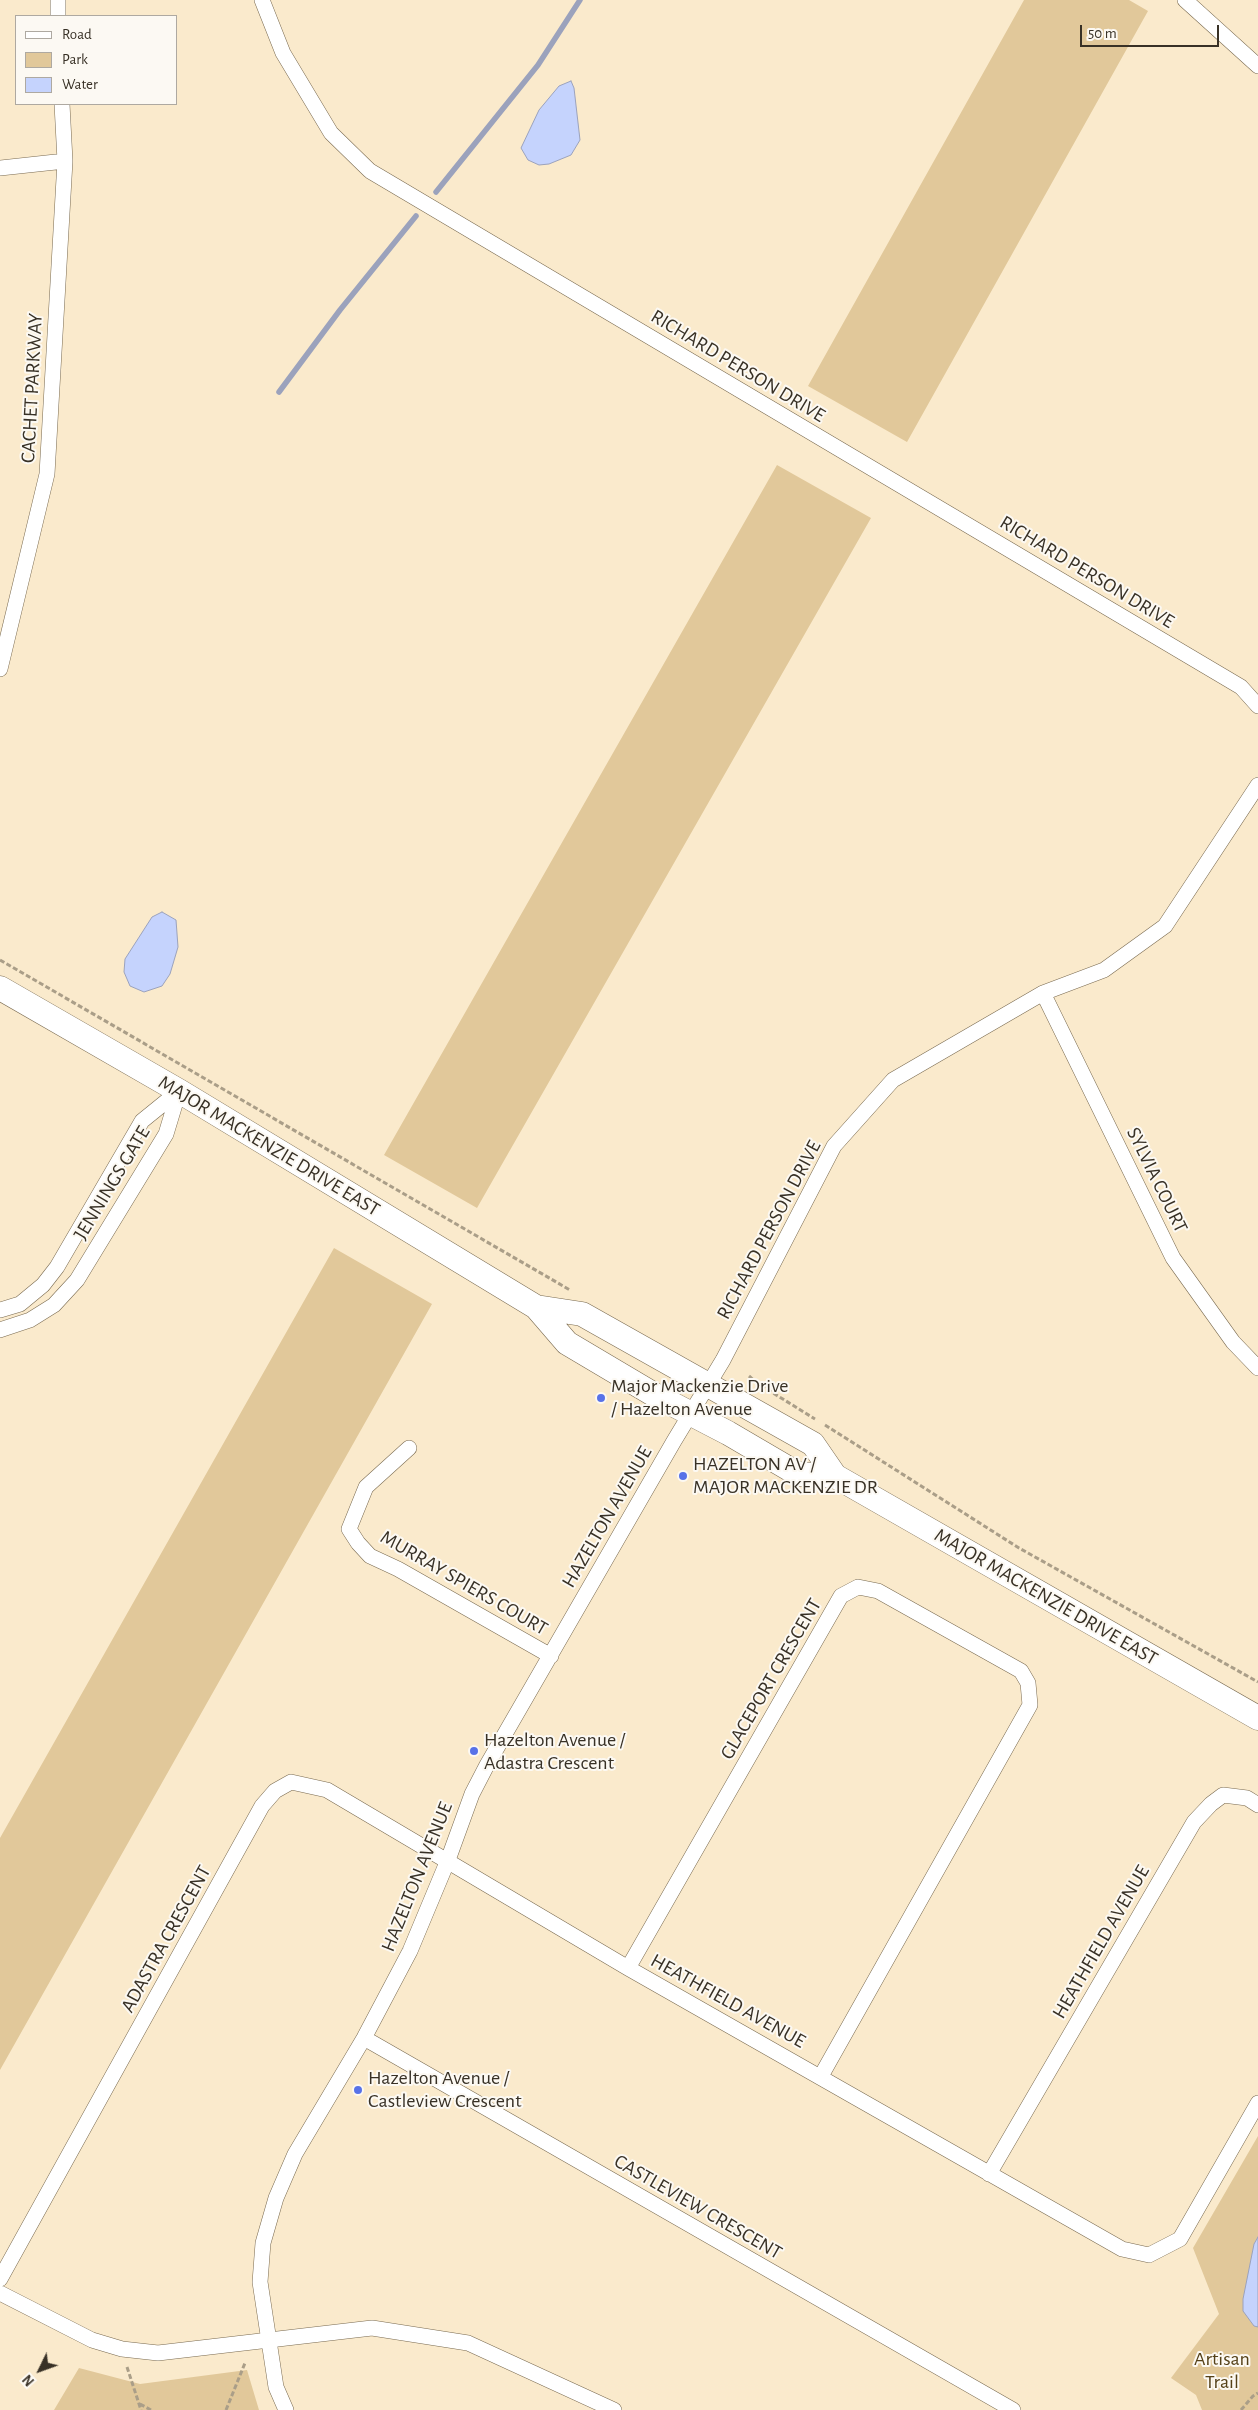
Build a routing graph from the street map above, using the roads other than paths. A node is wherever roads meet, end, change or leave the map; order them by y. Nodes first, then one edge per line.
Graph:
1 (262, 0) edge
2 (1185, 0) edge
3 (1258, 66) edge
4 (62, 105) edge
5 (65, 161) junction
6 (0, 168) edge
7 (0, 669) edge
8 (1258, 706) edge
9 (1258, 785) edge
10 (0, 988) edge
11 (1043, 993) junction
12 (179, 1090) junction
13 (57, 1267) junction
14 (77, 1280) junction
15 (536, 1307) junction
16 (0, 1310) edge
17 (0, 1330) edge
18 (1258, 1368) edge
19 (708, 1385) junction
20 (690, 1415) junction
21 (409, 1448) dead end
22 (835, 1476) junction
23 (551, 1656) junction
24 (1258, 1718) edge
25 (1258, 1805) edge
26 (448, 1860) junction
27 (628, 1968) junction
28 (364, 2038) junction
29 (821, 2076) junction
30 (1258, 2103) edge
31 (989, 2174) junction
32 (0, 2279) edge
33 (0, 2293) edge
34 (268, 2341) junction
35 (286, 2410) edge
36 (614, 2410) edge
37 (1013, 2410) edge

1 - 8 street, RICHARD PERSON DRIVE
2 - 3 street
4 - 5 street, CACHET PARKWAY
5 - 6 street
5 - 7 street, CACHET PARKWAY
9 - 11 street, RICHARD PERSON DRIVE
10 - 12 main road, MAJOR MACKENZIE DRIVE EAST
11 - 18 street, SYLVIA COURT
11 - 19 street, RICHARD PERSON DRIVE
12 - 13 street, JENNINGS GATE
12 - 14 street, JENNINGS GATE
12 - 15 main road, MAJOR MACKENZIE DRIVE EAST
13 - 14 street
13 - 16 street, JENNINGS GATE
14 - 17 street, JENNINGS GATE
15 - 19 main road, MAJOR MACKENZIE DRIVE EAST
15 - 20 main road, MAJOR MACKENZIE DRIVE EAST
19 - 20 street, HAZELTON AVENUE
19 - 22 main road, MAJOR MACKENZIE DRIVE EAST
20 - 22 main road, MAJOR MACKENZIE DRIVE EAST
20 - 23 street, HAZELTON AVENUE
21 - 23 street, MURRAY SPIERS COURT
22 - 24 main road, MAJOR MACKENZIE DRIVE EAST
23 - 26 street, HAZELTON AVENUE
25 - 31 street, HEATHFIELD AVENUE
26 - 27 street, HEATHFIELD AVENUE
26 - 28 street, HAZELTON AVENUE
26 - 32 street, ADASTRA CRESCENT
27 - 29 street, HEATHFIELD AVENUE
27 - 29 street, GLACEPORT CRESCENT
28 - 34 street, HAZELTON AVENUE
28 - 37 street, CASTLEVIEW CRESCENT
29 - 31 street, HEATHFIELD AVENUE
30 - 31 street, HEATHFIELD AVENUE
33 - 34 street
34 - 35 street, HAZELTON AVENUE
34 - 36 street

